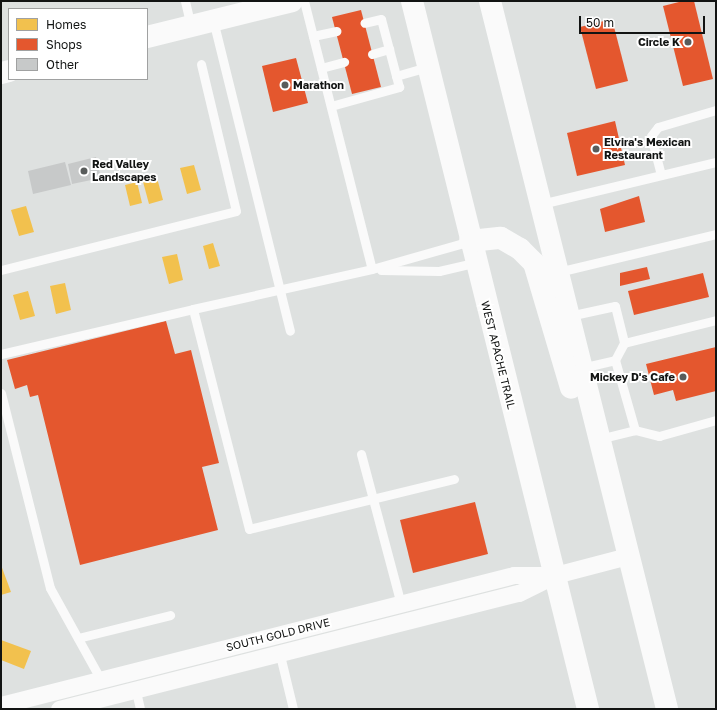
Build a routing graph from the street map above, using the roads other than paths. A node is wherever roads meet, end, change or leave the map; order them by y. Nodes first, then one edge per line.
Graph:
1 (185, 1) edge
2 (292, 1) edge
3 (304, 1) edge
4 (412, 1) edge
5 (490, 1) edge
6 (213, 20) junction
7 (364, 23) dead end
8 (191, 26) junction
9 (336, 31) dead end
10 (313, 36) junction
11 (148, 37) edge
12 (389, 49) junction
13 (372, 54) dead end
14 (344, 62) dead end
15 (201, 64) dead end
16 (428, 66) junction
17 (321, 68) junction
18 (396, 76) junction
19 (331, 106) junction
20 (716, 110) edge
21 (716, 162) edge
22 (661, 175) junction
23 (541, 204) junction
24 (716, 234) edge
25 (470, 241) junction
26 (475, 262) junction
27 (372, 269) junction
28 (1, 270) edge
29 (558, 272) junction
30 (280, 289) junction
31 (193, 309) junction
32 (569, 316) junction
33 (716, 320) edge
34 (290, 331) dead end
35 (624, 343) junction
36 (1, 354) edge
37 (615, 360) junction
38 (581, 368) junction
39 (1, 393) edge
40 (716, 420) edge
41 (635, 430) junction
42 (599, 439) junction
43 (361, 454) dead end
44 (454, 479) dead end
45 (374, 499) junction
46 (628, 556) junction
47 (555, 575) junction
48 (401, 604) junction
49 (170, 615) dead end
50 (405, 622) junction
51 (275, 636) junction
52 (78, 638) junction
53 (279, 654) junction
54 (131, 672) junction
55 (101, 680) junction
56 (135, 690) junction
57 (106, 698) junction
58 (1, 705) edge
59 (59, 709) edge
60 (140, 709) edge
61 (293, 709) edge
62 (588, 709) edge
63 (667, 709) edge

1 - 8 lane
2 - 6 main road
3 - 10 lane
4 - 16 main road, WEST APACHE TRAIL
5 - 23 main road
6 - 8 main road
6 - 30 lane
7 - 12 lane
8 - 11 main road
9 - 10 lane
10 - 17 lane
12 - 13 lane
12 - 18 lane
14 - 17 lane
15 - 28 lane
16 - 18 lane
16 - 25 main road, WEST APACHE TRAIL
17 - 19 lane
18 - 19 lane
19 - 27 lane
20 - 22 lane
21 - 22 lane
22 - 23 lane
23 - 29 main road
24 - 29 lane
25 - 26 main road, WEST APACHE TRAIL
25 - 27 lane
25 - 42 main road
26 - 27 lane
26 - 47 main road, WEST APACHE TRAIL
27 - 30 lane
29 - 32 main road
30 - 31 lane
30 - 34 lane
31 - 36 lane
31 - 45 lane
32 - 35 lane
32 - 38 main road
33 - 35 lane
35 - 37 lane
37 - 38 lane
37 - 41 lane
38 - 42 main road
39 - 52 lane
40 - 41 lane
41 - 42 lane
42 - 46 main road
43 - 45 lane
44 - 45 lane
45 - 48 lane
46 - 47 street, SOUTH GOLD DRIVE
46 - 63 main road
47 - 48 street, SOUTH GOLD DRIVE
47 - 50 street, SOUTH GOLD DRIVE
47 - 62 main road, WEST APACHE TRAIL
48 - 50 street
48 - 51 street, SOUTH GOLD DRIVE
49 - 52 lane
50 - 53 street, SOUTH GOLD DRIVE
51 - 53 lane
51 - 54 street, SOUTH GOLD DRIVE
52 - 55 lane
53 - 56 street, SOUTH GOLD DRIVE
53 - 61 lane
54 - 55 street, SOUTH GOLD DRIVE
54 - 56 lane
55 - 57 street
55 - 58 street, SOUTH GOLD DRIVE
56 - 57 street, SOUTH GOLD DRIVE
56 - 60 lane
57 - 59 street, SOUTH GOLD DRIVE

